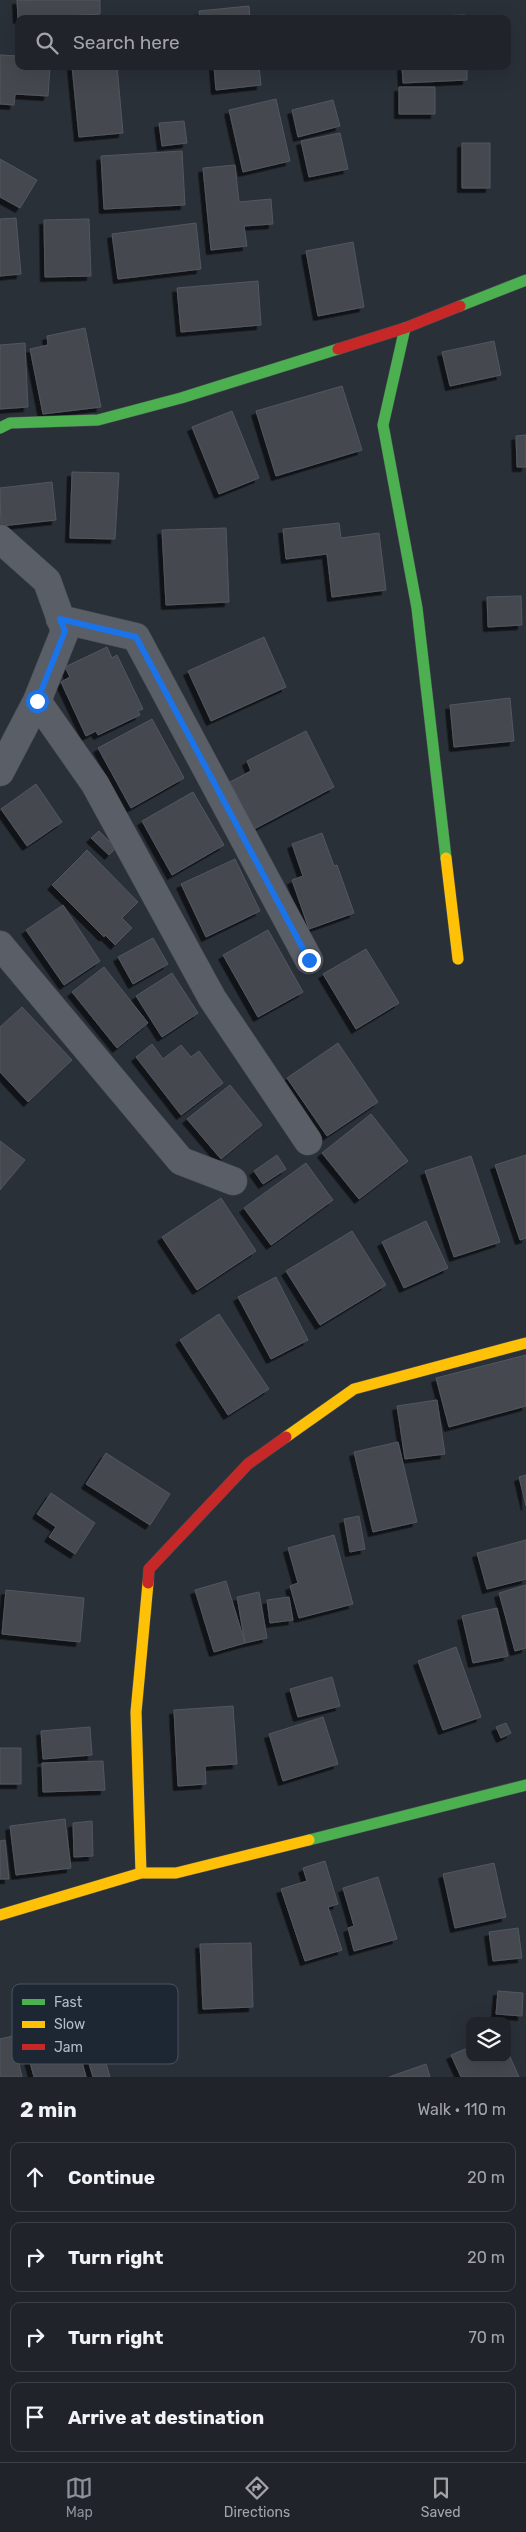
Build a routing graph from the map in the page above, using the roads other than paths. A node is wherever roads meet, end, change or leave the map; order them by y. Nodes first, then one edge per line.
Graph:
1 (526, 280) edge
2 (405, 328) junction
3 (0, 428) edge
4 (0, 539) edge
5 (60, 619) junction
6 (37, 701) junction
7 (0, 772) edge
8 (0, 945) edge
9 (458, 959) dead end
10 (309, 960) dead end
11 (308, 1141) dead end
12 (233, 1181) dead end
13 (526, 1343) edge
14 (526, 1786) edge
15 (140, 1873) junction
16 (0, 1915) edge

1 - 2 street
2 - 3 street
2 - 9 street
4 - 5 street
5 - 6 street
5 - 10 street
6 - 7 street
6 - 11 street
8 - 12 street
13 - 15 street
14 - 15 street
15 - 16 street

